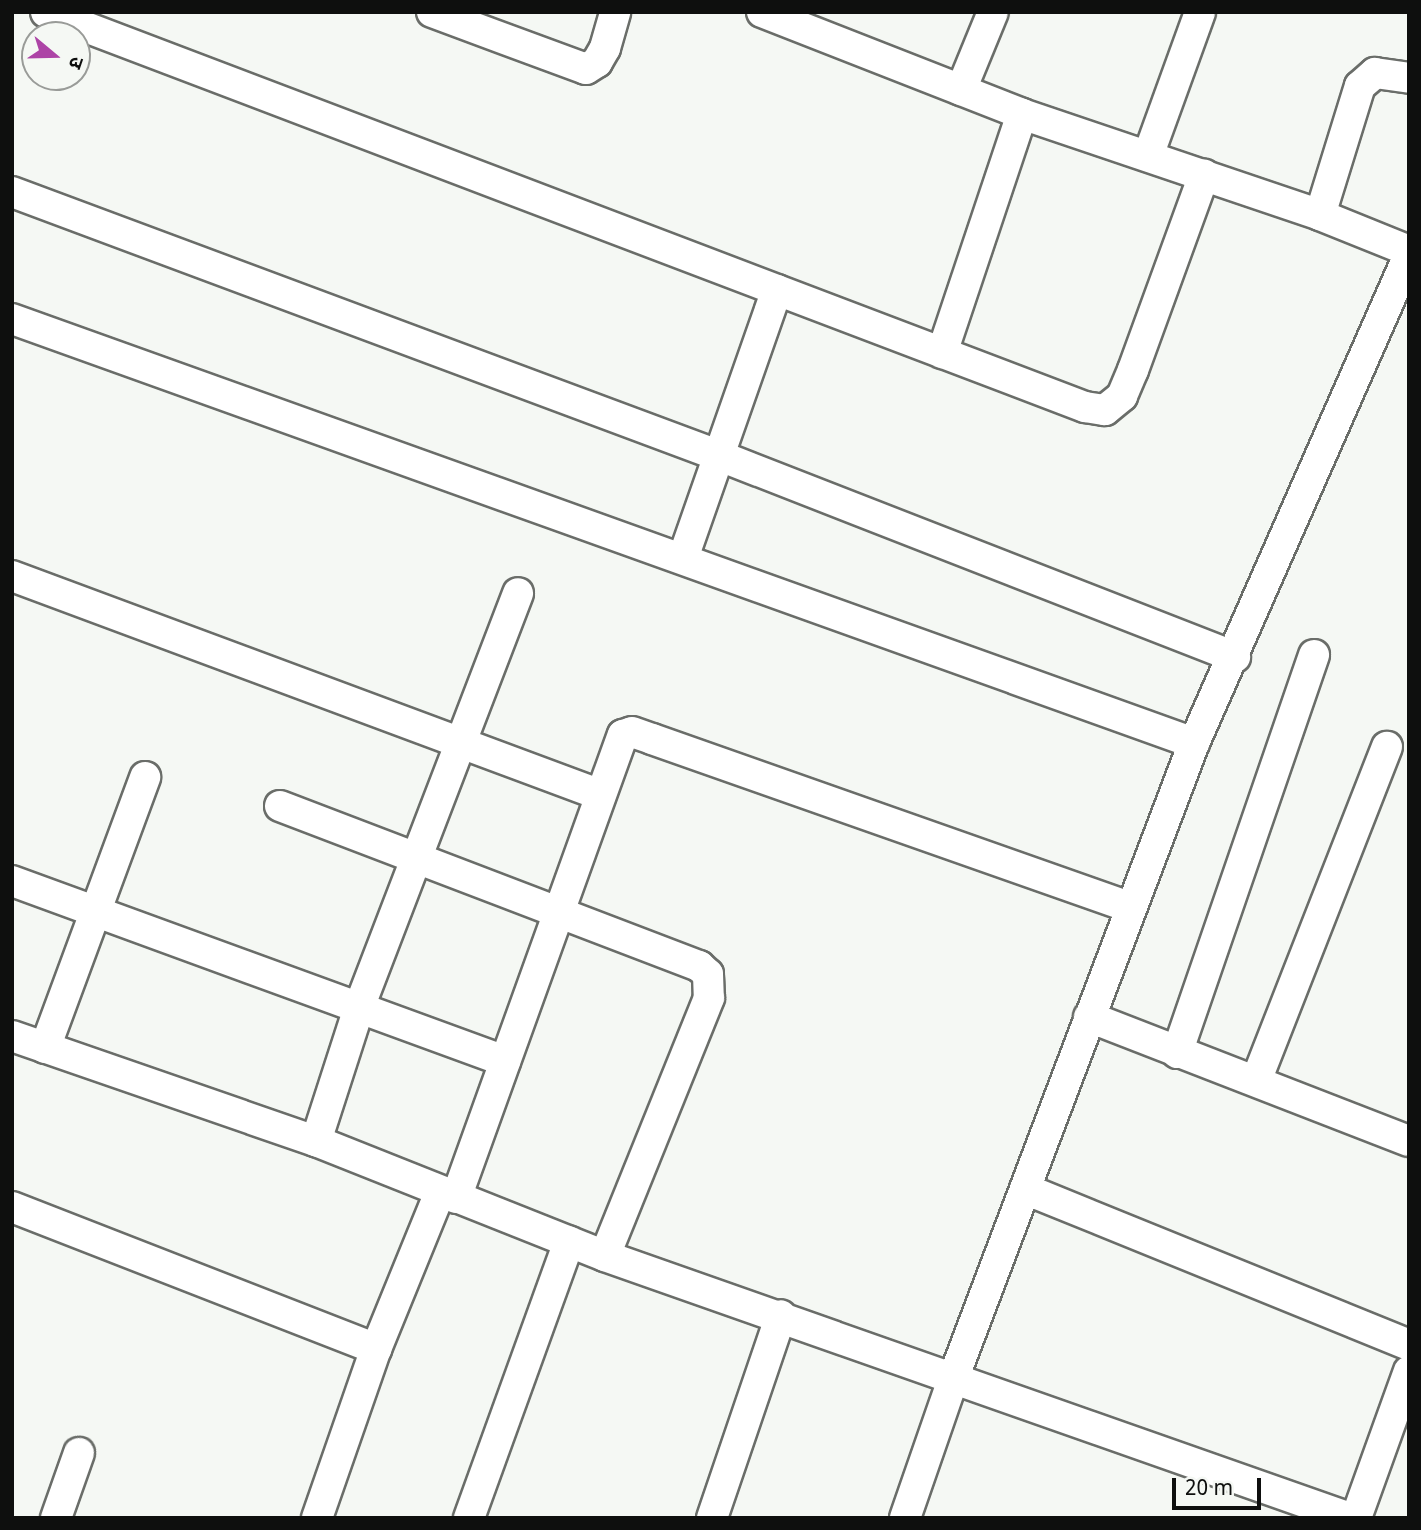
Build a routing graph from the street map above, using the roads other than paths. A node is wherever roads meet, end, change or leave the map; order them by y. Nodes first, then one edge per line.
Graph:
1 (46, 12) edge
2 (432, 12) edge
3 (615, 12) edge
4 (762, 12) edge
5 (993, 12) edge
6 (1200, 12) edge
7 (793, 18) edge
8 (1409, 78) edge
9 (961, 90) junction
10 (1022, 114) junction
11 (1148, 156) junction
12 (1204, 175) junction
13 (12, 192) edge
14 (1320, 215) junction
15 (1409, 253) edge
16 (777, 290) junction
17 (12, 319) edge
18 (942, 353) junction
19 (720, 456) junction
20 (683, 558) junction
21 (12, 576) edge
22 (518, 593) dead end
23 (1314, 655) dead end
24 (1234, 657) junction
25 (1194, 743) junction
26 (462, 744) junction
27 (1387, 747) dead end
28 (145, 776) dead end
29 (601, 795) junction
30 (280, 806) dead end
31 (415, 858) junction
32 (12, 881) edge
33 (1129, 906) junction
34 (95, 912) junction
35 (558, 914) junction
36 (360, 1004) junction
37 (1089, 1017) junction
38 (12, 1036) edge
39 (44, 1048) junction
40 (1177, 1053) junction
41 (505, 1061) junction
42 (1256, 1081) junction
43 (316, 1141) junction
44 (1409, 1141) edge
45 (1025, 1189) junction
46 (448, 1195) junction
47 (12, 1207) edge
48 (569, 1241) junction
49 (605, 1255) junction
50 (781, 1315) junction
51 (1409, 1345) edge
52 (376, 1349) junction
53 (1409, 1371) edge
54 (953, 1379) junction
55 (79, 1453) dead end
56 (56, 1518) edge
57 (317, 1518) edge
58 (469, 1518) edge
59 (712, 1518) edge
60 (905, 1518) edge
61 (1350, 1518) edge
62 (1356, 1518) edge

1 - 16 street
2 - 3 street
4 - 7 street
5 - 9 street
6 - 11 street
7 - 9 street
8 - 14 street
9 - 10 street
10 - 11 street
10 - 18 street
11 - 12 street
12 - 14 street
12 - 18 street
13 - 19 street
14 - 15 street
15 - 24 street
16 - 18 street
16 - 19 street
17 - 20 street
19 - 20 street
19 - 24 street
20 - 25 street
21 - 26 street
22 - 26 street
23 - 40 street
24 - 25 street
25 - 33 street
26 - 29 street
26 - 31 street
27 - 42 street
28 - 34 street
29 - 33 street
29 - 35 street
30 - 31 street
31 - 35 street
31 - 36 street
32 - 34 street
33 - 37 street
34 - 36 street
34 - 39 street
35 - 41 street
35 - 49 street
36 - 41 street
36 - 43 street
37 - 40 street
37 - 45 street
38 - 39 street
39 - 43 street
40 - 42 street
41 - 46 street
42 - 44 street
43 - 46 street
45 - 51 street
45 - 54 street
46 - 48 street
46 - 52 street
47 - 52 street
48 - 49 street
48 - 58 street
49 - 50 street
50 - 54 street
50 - 59 street
52 - 57 street
53 - 62 street
54 - 60 street
54 - 61 street
55 - 56 street

